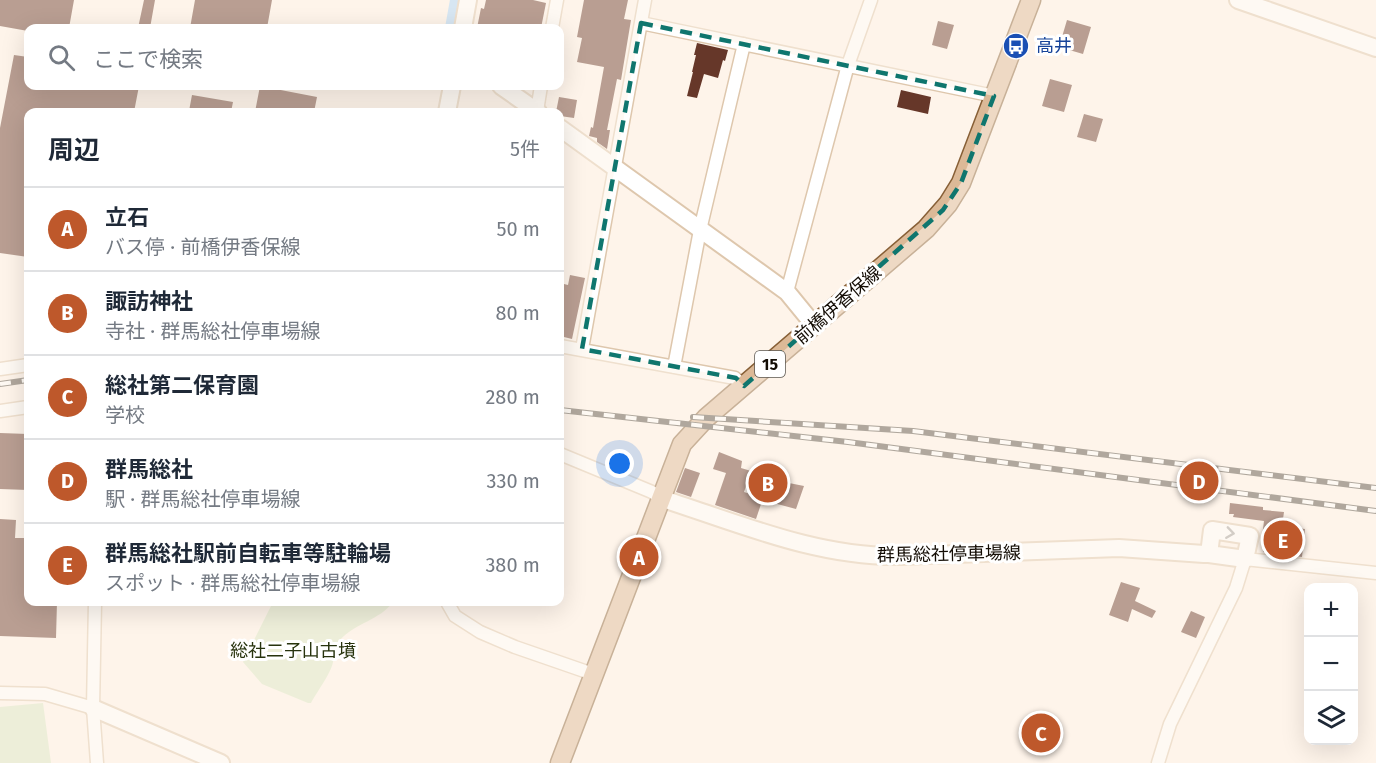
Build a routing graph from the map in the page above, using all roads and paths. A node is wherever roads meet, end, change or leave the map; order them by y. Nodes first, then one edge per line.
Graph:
1 (468, 0) edge
2 (557, 0) edge
3 (645, 0) edge
4 (871, 0) edge
5 (1031, 0) edge
6 (1238, 0) edge
7 (641, 23) junction
8 (464, 24) edge
9 (553, 24) edge
10 (744, 44) junction
11 (1376, 48) edge
12 (848, 65) junction
13 (451, 90) edge
14 (507, 90) edge
15 (541, 90) edge
16 (994, 96) junction
17 (448, 108) edge
18 (532, 108) edge
19 (538, 108) edge
20 (564, 131) edge
21 (615, 168) junction
22 (700, 230) junction
23 (787, 292) junction
24 (814, 326) junction
25 (564, 347) edge
26 (582, 349) junction
27 (24, 366) edge
28 (674, 367) junction
29 (0, 369) edge
30 (744, 386) junction
31 (24, 408) edge
32 (0, 411) edge
33 (564, 456) edge
34 (660, 498) junction
35 (1209, 554) junction
36 (1245, 559) junction
37 (1376, 573) edge
38 (95, 606) edge
39 (449, 606) edge
40 (593, 674) junction
41 (0, 693) edge
42 (93, 708) junction
43 (97, 763) edge
44 (221, 763) edge
45 (560, 763) edge
46 (1158, 763) edge

1 - 8 street
2 - 9 street
3 - 7 street
4 - 12 street
5 - 16 main road, 前橋伊香保線 / 15
6 - 11 street
7 - 10 street
7 - 21 street
10 - 12 street
10 - 22 street
12 - 16 street
12 - 23 street
13 - 17 street
14 - 18 street
15 - 19 street
16 - 24 main road, 前橋伊香保線 / 15
20 - 21 street
21 - 22 street
21 - 26 street
22 - 23 street
22 - 28 street
23 - 24 street
24 - 30 main road, 前橋伊香保線 / 15
25 - 26 street
26 - 28 street
27 - 29 street
28 - 30 street
30 - 34 main road, 前橋伊香保線 / 15
31 - 32 street
33 - 34 street
34 - 35 street, 群馬総社停車場線
34 - 40 main road, 前橋伊香保線 / 15
35 - 36 street, 群馬総社停車場線
35 -> 36 street
36 - 37 street
36 - 46 street
38 - 42 street
39 - 40 street
40 - 45 main road, 前橋伊香保線 / 15
41 - 42 street
42 - 43 street
42 - 44 street

